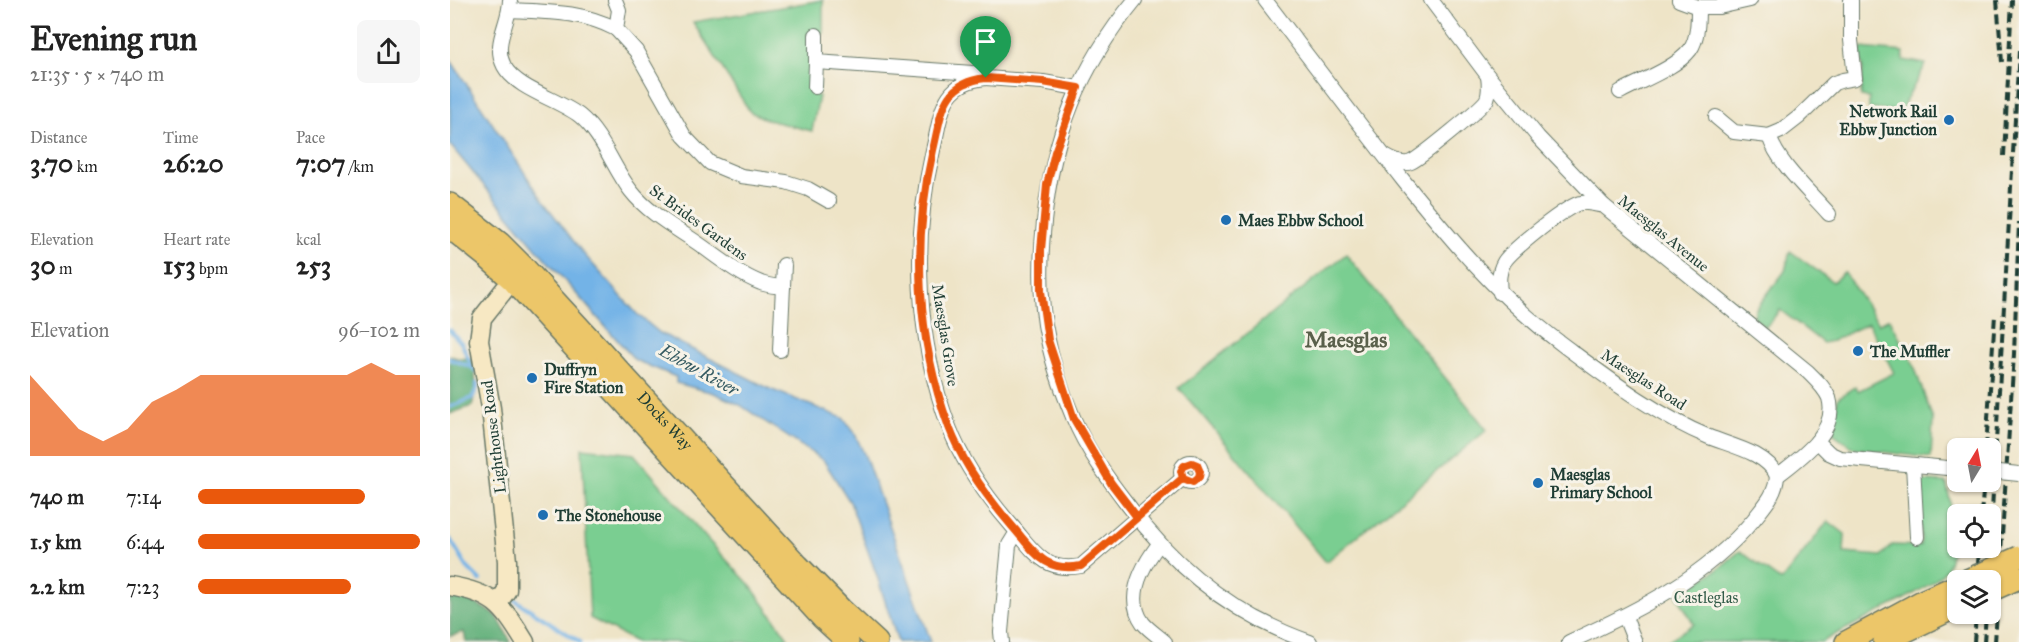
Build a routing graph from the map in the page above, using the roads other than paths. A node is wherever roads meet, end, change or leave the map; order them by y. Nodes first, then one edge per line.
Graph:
1 (615, 0) edge
2 (1135, 0) edge
3 (1265, 0) edge
4 (1431, 0) edge
5 (1679, 0) edge
6 (1750, 0) edge
7 (1851, 0) edge
8 (510, 5) edge
9 (1698, 8) junction
10 (616, 29) junction
11 (816, 35) dead end
12 (816, 62) junction
13 (1488, 76) junction
14 (986, 78) junction
15 (815, 87) dead end
16 (1078, 88) junction
17 (1620, 92) dead end
18 (1716, 117) dead end
19 (1769, 136) junction
20 (1383, 154) junction
21 (829, 201) dead end
22 (450, 204) edge
23 (1604, 206) junction
24 (1829, 213) dead end
25 (450, 228) edge
26 (784, 265) dead end
27 (512, 280) junction
28 (783, 287) junction
29 (1500, 293) junction
30 (780, 350) dead end
31 (1816, 441) junction
32 (1918, 466) junction
33 (1947, 468) edge
34 (2001, 472) edge
35 (2019, 474) edge
36 (1778, 476) junction
37 (1183, 478) dead end
38 (1137, 517) junction
39 (1017, 532) junction
40 (1917, 537) dead end
41 (1160, 544) junction
42 (2019, 557) edge
43 (1990, 570) edge
44 (2019, 578) edge
45 (450, 586) edge
46 (2001, 586) edge
47 (1947, 590) edge
48 (498, 603) junction
49 (1947, 611) edge
50 (1625, 617) junction
51 (873, 639) edge
52 (525, 642) edge
53 (530, 642) edge
54 (535, 642) edge
55 (848, 642) edge
56 (1002, 642) edge
57 (1165, 642) edge
58 (1310, 642) edge
59 (1569, 642) edge
60 (1635, 642) edge
61 (1846, 642) edge
62 (1884, 642) edge

1 - 10 street
2 - 16 street
3 - 20 street, Maesglas Road
4 - 13 street, Maesglas Avenue
5 - 9 street
6 - 9 street
7 - 19 street
8 - 10 street
8 - 28 street, St Brides Gardens
9 - 17 street
10 - 21 street
11 - 12 street
12 - 14 street, Maesglas Grove
12 - 15 street
13 - 20 street
13 - 23 street, Maesglas Avenue
14 - 16 street, Maesglas Grove
14 - 39 street, Maesglas Grove
16 - 38 street
18 - 19 street
19 - 24 street
20 - 29 street, Maesglas Road
22 - 51 main road, Docks Way
23 - 29 street
23 - 31 street, Maesglas Avenue
25 - 27 main road, Docks Way
26 - 28 street
27 - 48 street, Lighthouse Road
27 - 55 main road, Docks Way
28 - 30 street
29 - 36 street, Maesglas Road
31 - 32 street
31 - 36 street, Maesglas Avenue
32 - 33 street
32 - 40 street
34 - 35 street, bridge
36 - 50 street
37 - 38 street, Maesglas Grove
38 - 39 street, Maesglas Grove
38 - 41 street
39 - 56 street
41 - 57 street
41 - 58 street
42 - 43 main road, bridge
44 - 46 main road, bridge
45 - 48 street
47 - 61 main road
48 - 52 street
49 - 62 main road
50 - 59 street
50 - 60 street
53 - 54 street

